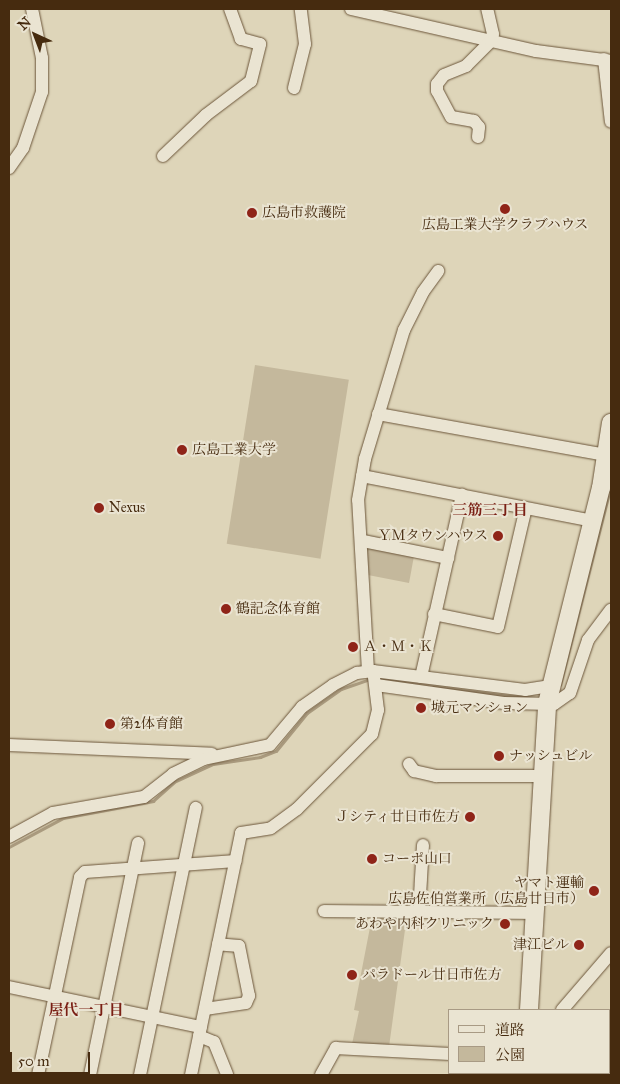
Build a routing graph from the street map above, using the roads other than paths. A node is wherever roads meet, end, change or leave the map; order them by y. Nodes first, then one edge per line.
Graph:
1 (32, 9) edge
2 (230, 9) edge
3 (301, 9) edge
4 (351, 9) edge
5 (487, 9) edge
6 (491, 41) junction
7 (608, 60) edge
8 (294, 88) dead end
9 (611, 122) edge
10 (478, 137) dead end
11 (163, 156) dead end
12 (9, 168) edge
13 (438, 271) dead end
14 (378, 414) junction
15 (611, 423) edge
16 (607, 455) junction
17 (362, 476) junction
18 (462, 495) junction
19 (526, 508) junction
20 (594, 521) junction
21 (363, 541) junction
22 (448, 558) junction
23 (611, 610) edge
24 (434, 614) junction
25 (371, 671) junction
26 (421, 678) junction
27 (376, 685) junction
28 (549, 695) junction
29 (9, 745) edge
30 (222, 754) junction
31 (409, 764) dead end
32 (542, 776) junction
33 (196, 808) dead end
34 (9, 837) edge
35 (138, 843) dead end
36 (423, 846) dead end
37 (236, 860) junction
38 (183, 864) junction
39 (132, 868) junction
40 (324, 911) dead end
41 (419, 912) junction
42 (534, 913) junction
43 (218, 944) junction
44 (611, 952) edge
45 (9, 987) edge
46 (54, 997) junction
47 (103, 1008) junction
48 (205, 1009) junction
49 (529, 1009) edge
50 (563, 1009) edge
51 (150, 1018) junction
52 (200, 1032) junction
53 (448, 1054) edge
54 (38, 1075) edge
55 (90, 1075) edge
56 (140, 1075) edge
57 (191, 1075) edge
58 (227, 1075) edge
59 (321, 1075) edge

1 - 12 street
2 - 11 street
3 - 8 street
4 - 6 street
5 - 6 street
6 - 7 street
6 - 10 street
7 - 9 street
13 - 14 street
14 - 16 street
14 - 17 street
15 - 16 street
16 - 20 street
17 - 18 street
17 - 21 street
18 - 19 street
18 - 22 street
19 - 20 street
19 - 24 street
20 - 28 street
21 - 22 street
21 - 25 street
22 - 24 street
23 - 28 street
24 - 26 street
25 - 26 street
25 - 27 street
25 - 30 street
26 - 28 street
27 - 28 street
27 - 37 street
28 - 32 street
29 - 30 street
30 - 34 street
31 - 32 street
32 - 42 street
33 - 38 street
35 - 39 street
36 - 41 street
37 - 38 street
37 - 43 street
38 - 39 street
38 - 51 street
39 - 46 street
39 - 47 street
40 - 41 street
41 - 42 street
42 - 49 street
43 - 48 street
43 - 48 street
44 - 50 street
45 - 46 street
46 - 47 street
46 - 54 street
47 - 51 street
47 - 55 street
48 - 52 street
51 - 52 street
51 - 56 street
52 - 57 street
52 - 58 street
53 - 59 street

